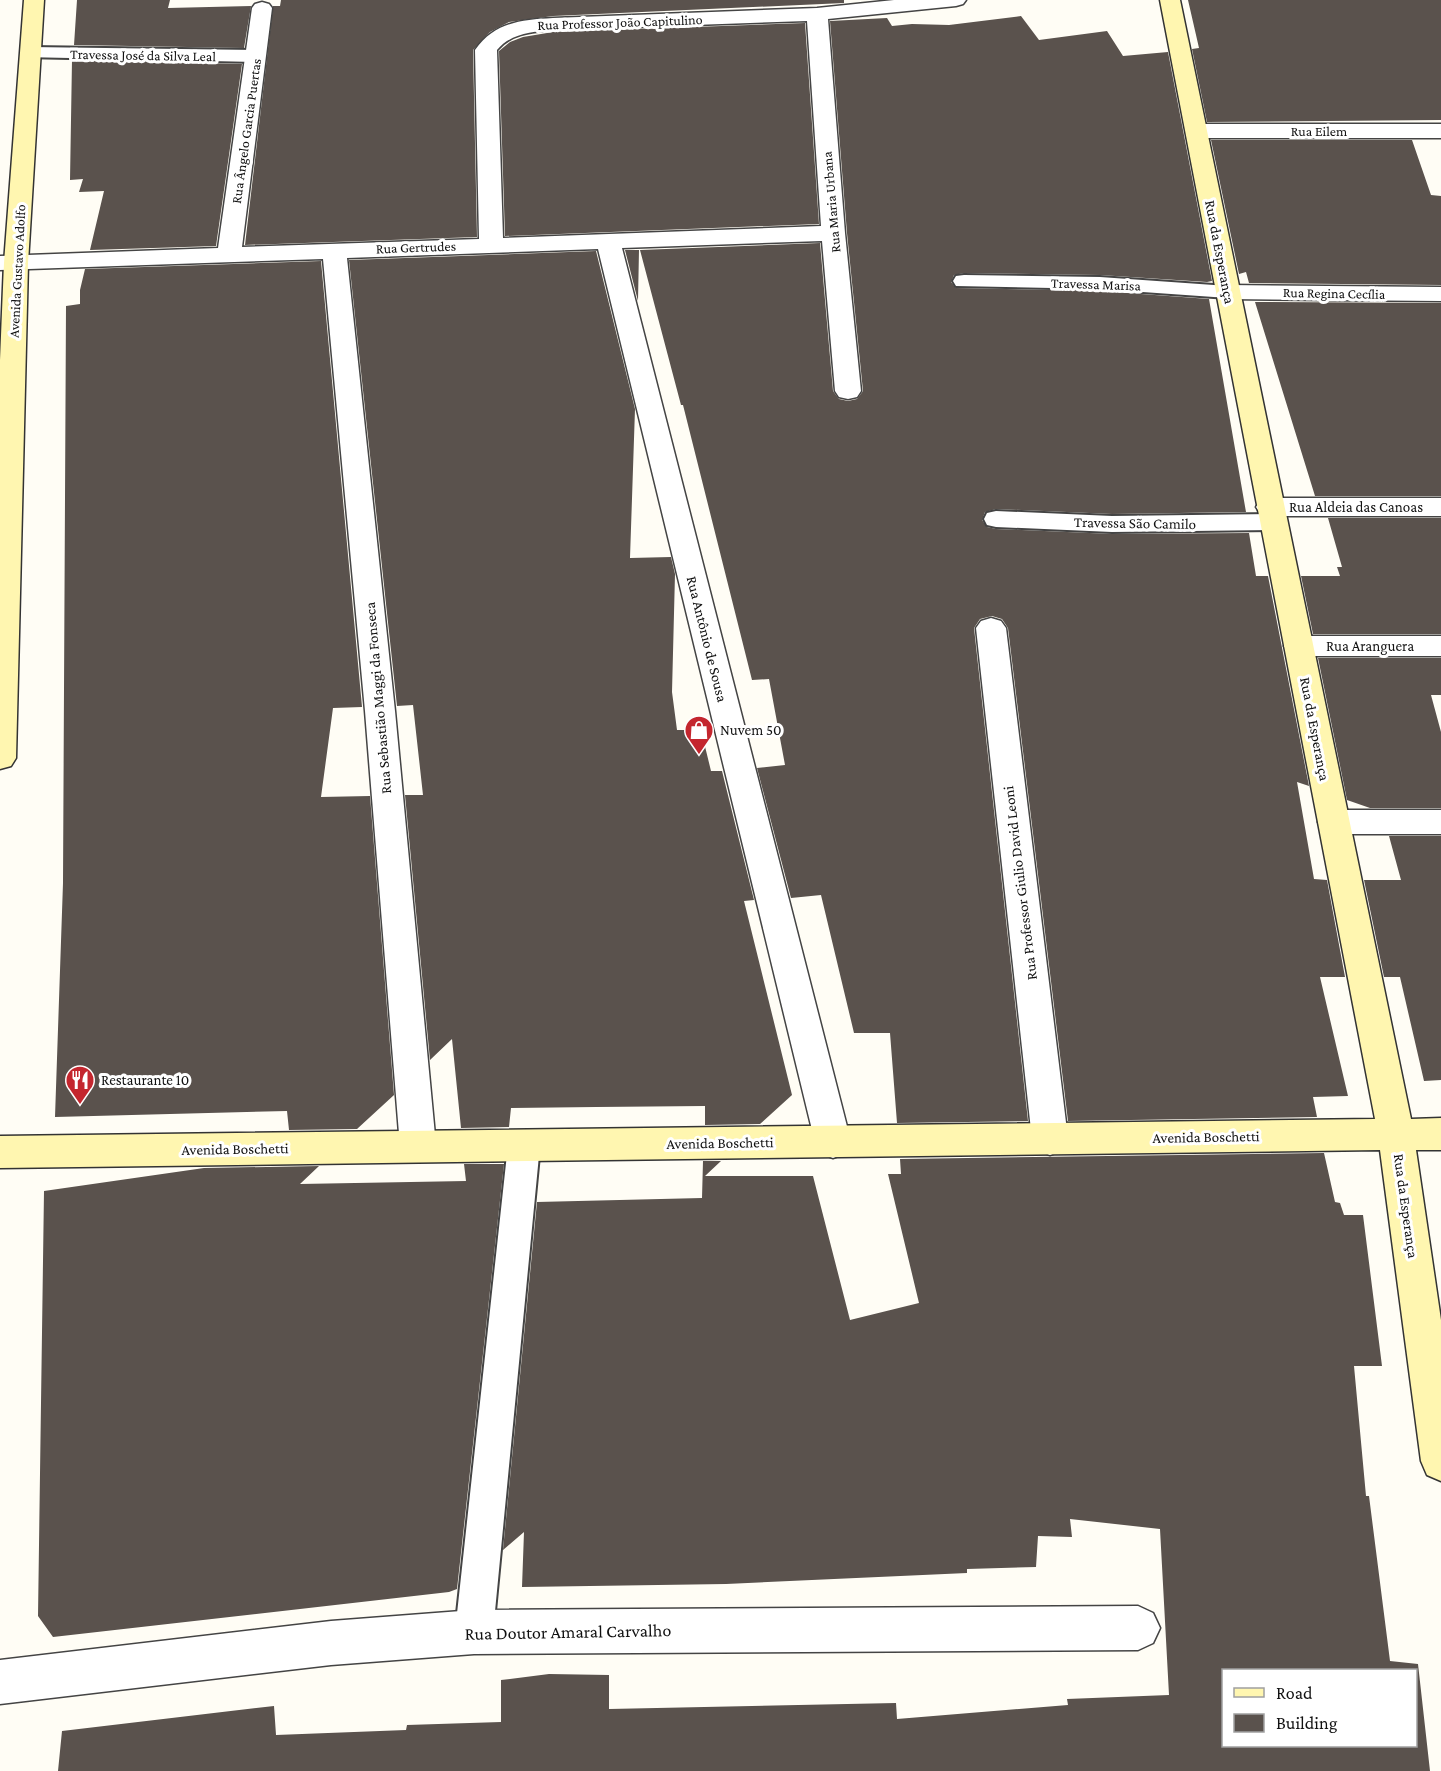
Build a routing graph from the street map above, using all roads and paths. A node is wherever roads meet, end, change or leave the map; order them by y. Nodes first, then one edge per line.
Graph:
1 (956, 0) edge
2 (1170, 0) edge
3 (33, 4) edge
4 (262, 8) dead end
5 (817, 14) junction
6 (30, 54) junction
7 (256, 56) junction
8 (1197, 131) junction
9 (1441, 131) edge
10 (833, 233) junction
11 (608, 240) junction
12 (491, 244) junction
13 (334, 251) junction
14 (230, 254) junction
15 (8, 263) edge
16 (964, 281) dead end
17 (1228, 292) junction
18 (1441, 294) edge
19 (848, 391) dead end
20 (1441, 507) edge
21 (1272, 514) junction
22 (996, 519) dead end
23 (4, 554) edge
24 (991, 628) dead end
25 (1299, 646) junction
26 (1441, 646) edge
27 (0, 758) edge
28 (1334, 822) junction
29 (1441, 822) edge
30 (1441, 1134) edge
31 (1396, 1135) junction
32 (1050, 1139) junction
33 (833, 1142) junction
34 (525, 1145) junction
35 (418, 1146) junction
36 (0, 1152) edge
37 (1441, 1461) edge
38 (1138, 1628) dead end
39 (474, 1632) junction
40 (0, 1682) edge

1 - 5 street, Rua Professor João Capitulino
2 - 8 street, Rua da Esperança
3 - 6 street, Avenida Gustavo Adolfo
4 - 7 street, Rua Ângelo Garcia Puertas
5 - 10 street, Rua Maria Urbana
5 - 12 street, Rua Professor João Capitulino
6 - 7 lane, Travessa José da Silva Leal
6 - 15 street, Avenida Gustavo Adolfo
7 - 14 street, Rua Ângelo Garcia Puertas
8 - 9 street, Rua Eilem
8 - 17 street, Rua da Esperança
10 - 11 street, Rua Gertrudes
10 - 19 street, Rua Maria Urbana
11 - 12 street, Rua Gertrudes
11 - 33 street, Rua Antônio de Sousa
12 - 13 street, Rua Gertrudes
13 - 14 street, Rua Gertrudes
13 - 35 street, Rua Sebastião Maggi da Fonseca
14 - 15 street, Rua Gertrudes
15 - 23 street, Avenida Gustavo Adolfo
16 - 17 lane, Travessa Marisa
17 - 18 street, Rua Regina Cecília
17 - 21 street, Rua da Esperança
20 - 21 street, Rua Aldeia das Canoas
21 - 22 lane, Travessa São Camilo
21 - 25 street, Rua da Esperança
23 - 27 street, Avenida Gustavo Adolfo
24 - 32 street, Rua Professor Giulio David Leoni
25 - 26 street, Rua Aranguera
25 - 28 street, Rua da Esperança
28 - 29 street
28 - 31 street, Rua da Esperança
30 - 31 street, Avenida Boschetti
31 - 32 street, Avenida Boschetti
31 - 37 street, Rua da Esperança
32 - 33 street, Avenida Boschetti
33 - 34 street, Avenida Boschetti
34 - 35 street, Avenida Boschetti
34 - 39 lane
35 - 36 street, Avenida Boschetti
38 - 39 street, Rua Doutor Amaral Carvalho
39 - 40 street, Rua Doutor Amaral Carvalho

